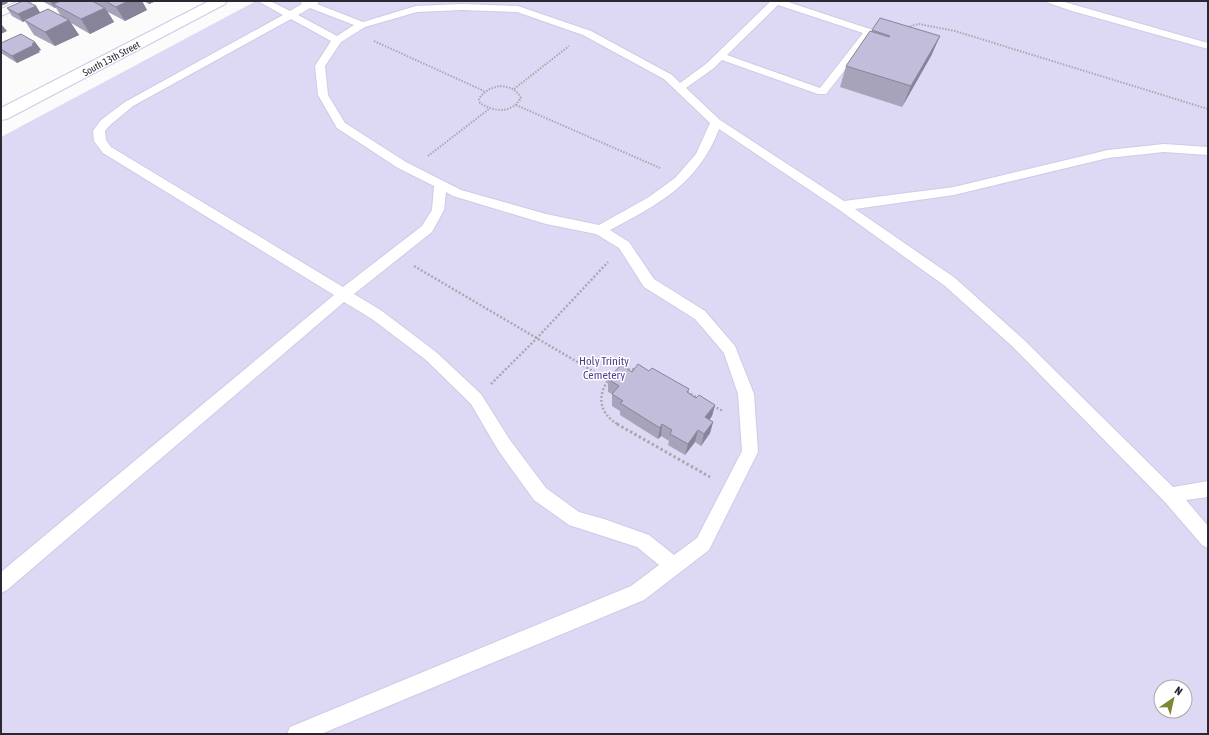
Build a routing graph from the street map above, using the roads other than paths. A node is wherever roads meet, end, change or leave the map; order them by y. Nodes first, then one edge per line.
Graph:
1 (27, 1) edge
2 (220, 1) edge
3 (262, 1) edge
4 (776, 1) edge
5 (1052, 1) edge
6 (308, 2) edge
7 (520, 5) edge
8 (1, 13) edge
9 (290, 15) junction
10 (357, 28) junction
11 (337, 40) junction
12 (1208, 46) edge
13 (720, 56) junction
14 (680, 88) junction
15 (1, 115) edge
16 (716, 122) junction
17 (1208, 150) edge
18 (440, 184) junction
19 (842, 206) junction
20 (600, 230) junction
21 (343, 295) junction
22 (1208, 489) edge
23 (1170, 495) junction
24 (1208, 539) edge
25 (674, 566) junction
26 (1, 584) edge
27 (297, 734) edge

1 - 8 lane
2 - 15 street, South 13th Street
3 - 9 lane
4 - 13 lane
4 - 13 lane
5 - 12 lane
6 - 9 lane
6 - 10 lane
7 - 10 lane
7 - 14 lane
9 - 11 lane
9 - 21 lane
10 - 11 lane
11 - 18 lane
13 - 14 lane
14 - 16 lane
16 - 19 lane
16 - 20 lane
17 - 19 lane
18 - 20 lane
18 - 21 lane
19 - 23 lane
20 - 25 lane
21 - 25 lane
21 - 26 lane
22 - 23 lane
23 - 24 lane
25 - 27 lane

